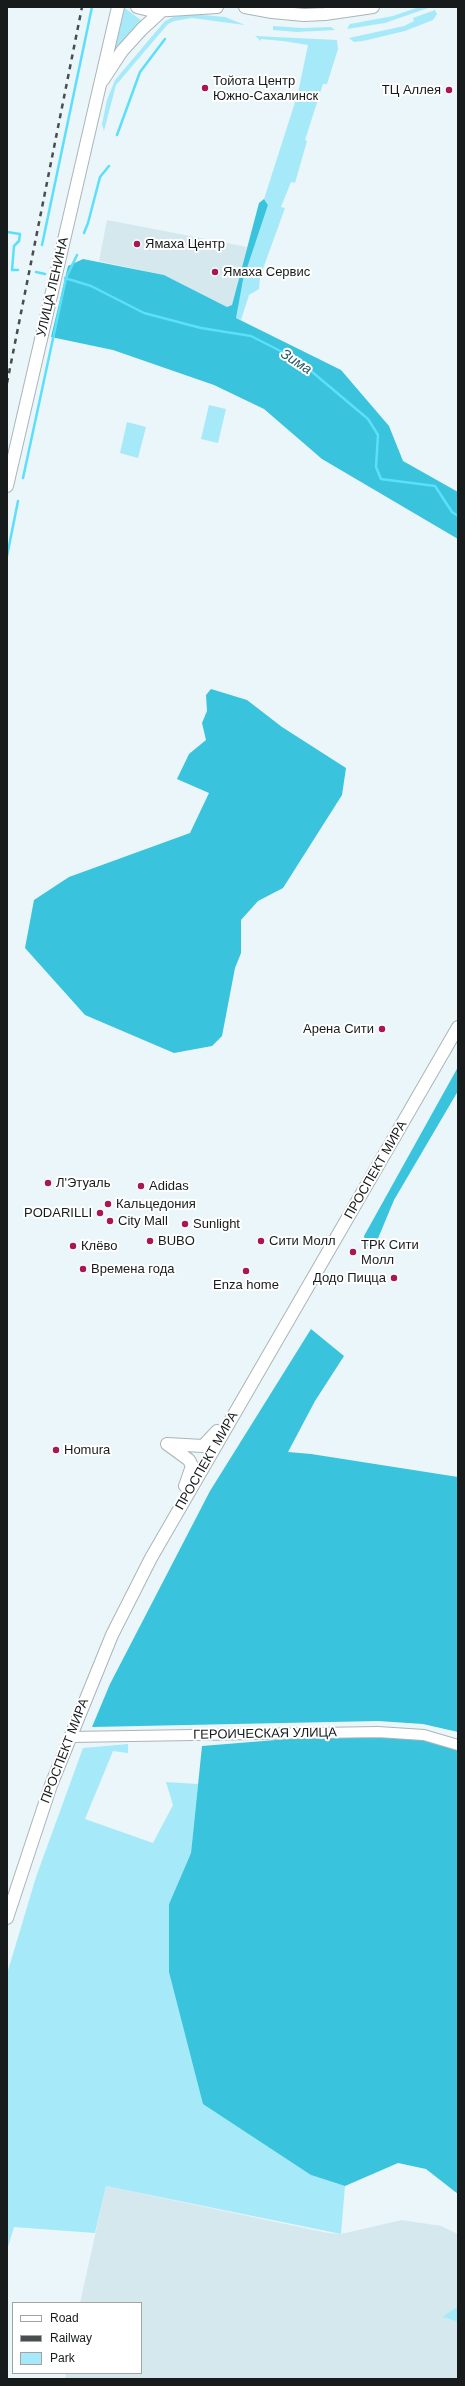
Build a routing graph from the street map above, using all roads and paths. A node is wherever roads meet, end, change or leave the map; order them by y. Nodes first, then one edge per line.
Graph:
1 (118, 7) edge
2 (137, 7) edge
3 (217, 7) edge
4 (245, 7) edge
5 (373, 7) edge
6 (166, 8) edge
7 (98, 88) junction
8 (7, 486) edge
9 (458, 1027) edge
10 (243, 1399) junction
11 (165, 1443) junction
12 (208, 1459) junction
13 (173, 1519) junction
14 (70, 1737) junction
15 (458, 1744) edge
16 (7, 1918) edge

1 - 7 main road, УЛИЦА ЛЕНИНА
2 - 6 main road
3 - 6 main road
4 - 5 main road
6 - 7 main road, УЛИЦА ЛЕНИНА
7 - 8 main road, УЛИЦА ЛЕНИНА
9 - 10 main road, ПРОСПЕКТ МИРА
10 - 11 main road
10 - 12 main road, ПРОСПЕКТ МИРА
11 - 12 main road
11 - 13 main road
12 - 13 main road, ПРОСПЕКТ МИРА
13 - 14 main road, ПРОСПЕКТ МИРА
14 - 15 street, ГЕРОИЧЕСКАЯ УЛИЦА
14 - 16 main road, ПРОСПЕКТ МИРА

